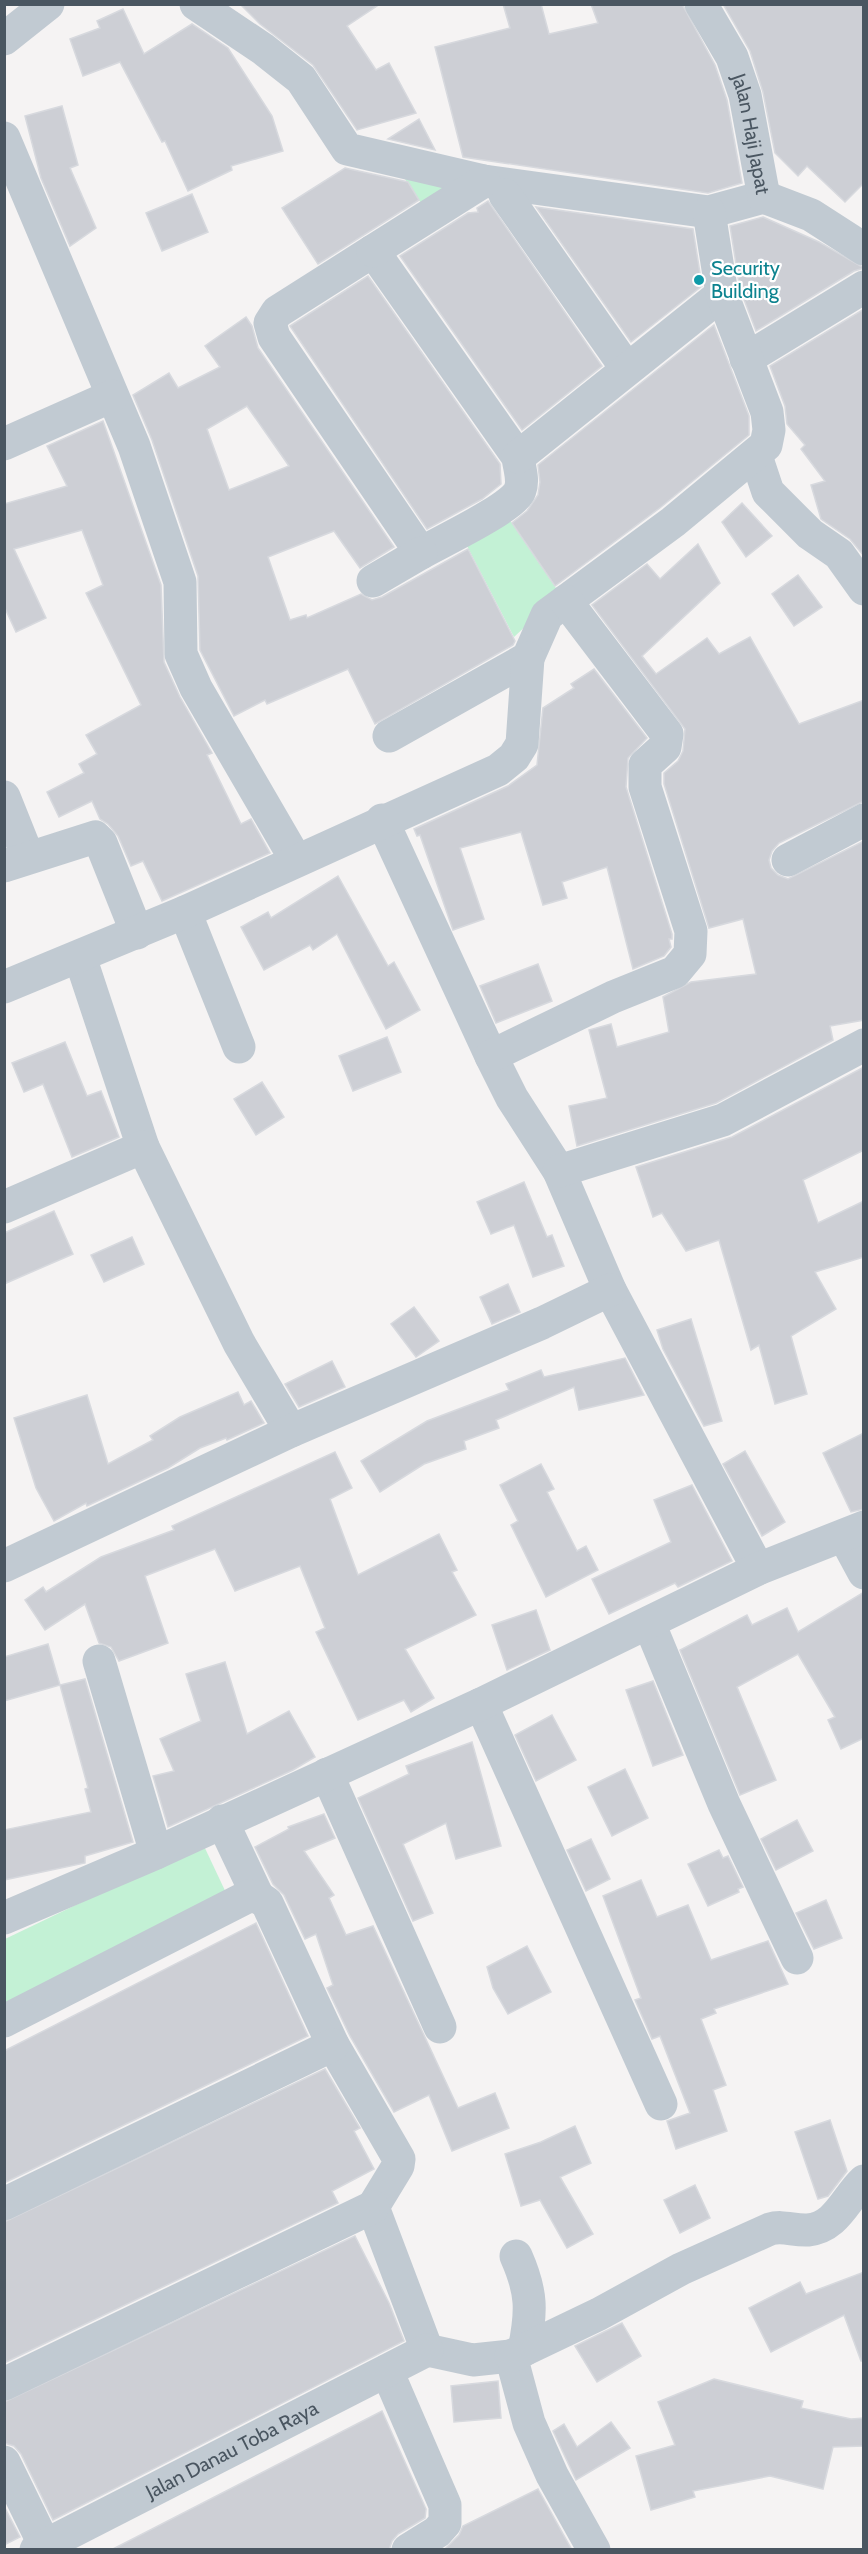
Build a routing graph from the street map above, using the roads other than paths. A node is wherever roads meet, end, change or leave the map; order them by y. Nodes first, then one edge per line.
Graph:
1 (48, 4) edge
2 (196, 4) edge
3 (701, 4) edge
4 (4, 39) edge
5 (4, 138) edge
6 (495, 188) junction
7 (764, 197) junction
8 (709, 212) junction
9 (864, 249) edge
10 (372, 251) junction
11 (864, 287) edge
12 (722, 294) junction
13 (746, 359) junction
14 (627, 369) junction
15 (112, 396) junction
16 (4, 444) edge
17 (756, 456) junction
18 (518, 457) junction
19 (421, 553) junction
20 (373, 581) dead end
21 (864, 590) edge
22 (566, 601) junction
23 (528, 658) junction
24 (389, 736) dead end
25 (4, 797) edge
26 (382, 820) junction
27 (864, 820) edge
28 (296, 860) junction
29 (788, 860) dead end
30 (16, 862) edge
31 (185, 912) junction
32 (137, 933) junction
33 (80, 957) junction
34 (4, 987) edge
35 (864, 1045) edge
36 (239, 1047) dead end
37 (491, 1056) junction
38 (143, 1147) junction
39 (559, 1171) junction
40 (4, 1207) edge
41 (610, 1290) junction
42 (291, 1431) junction
43 (854, 1532) edge
44 (4, 1566) edge
45 (758, 1569) junction
46 (864, 1573) edge
47 (649, 1623) junction
48 (99, 1660) dead end
49 (481, 1704) junction
50 (327, 1774) junction
51 (222, 1821) junction
52 (156, 1852) junction
53 (258, 1897) junction
54 (4, 1917) edge
55 (797, 1958) dead end
56 (4, 2021) edge
57 (440, 2026) dead end
58 (333, 2045) junction
59 (661, 2104) dead end
60 (864, 2181) edge
61 (4, 2204) edge
62 (373, 2207) junction
63 (516, 2256) dead end
64 (427, 2350) junction
65 (517, 2353) junction
66 (387, 2371) junction
67 (4, 2384) edge
68 (4, 2462) edge
69 (42, 2548) edge
70 (410, 2549) edge
71 (594, 2550) edge

1 - 4 street
2 - 6 street
3 - 7 street, Jalan Haji Japat
5 - 15 street
6 - 8 street
6 - 10 street
6 - 14 street
7 - 8 street
7 - 9 street, Jalan Haji Japat
8 - 12 street
10 - 18 street
10 - 19 street
11 - 13 street
12 - 13 street
12 - 14 street
13 - 17 street
14 - 18 street
15 - 16 street
15 - 28 street
17 - 21 street
17 - 22 street
18 - 19 street
19 - 20 street
22 - 23 street
22 - 37 street
23 - 24 street
23 - 26 street
25 - 30 street
26 - 28 street
26 - 37 street
27 - 29 street
28 - 31 street
30 - 32 street
31 - 32 street
31 - 36 street
32 - 33 street
33 - 34 street
33 - 38 street
35 - 39 street
37 - 39 street
38 - 40 street
38 - 42 street
39 - 41 street
41 - 42 street
41 - 45 street
42 - 44 street
43 - 45 street
43 - 46 street
45 - 47 street
47 - 49 street
47 - 55 street
48 - 52 street
49 - 50 street
49 - 59 street
50 - 51 street
50 - 57 street
51 - 52 street
51 - 53 street
52 - 54 street
53 - 56 street
53 - 58 street
58 - 61 street
58 - 62 street
60 - 65 street
62 - 64 street
62 - 67 street
63 - 65 street
64 - 65 street
64 - 66 street, Jalan Danau Toba Raya
65 - 71 street
66 - 69 street, Jalan Danau Toba Raya
66 - 70 street
68 - 69 street

